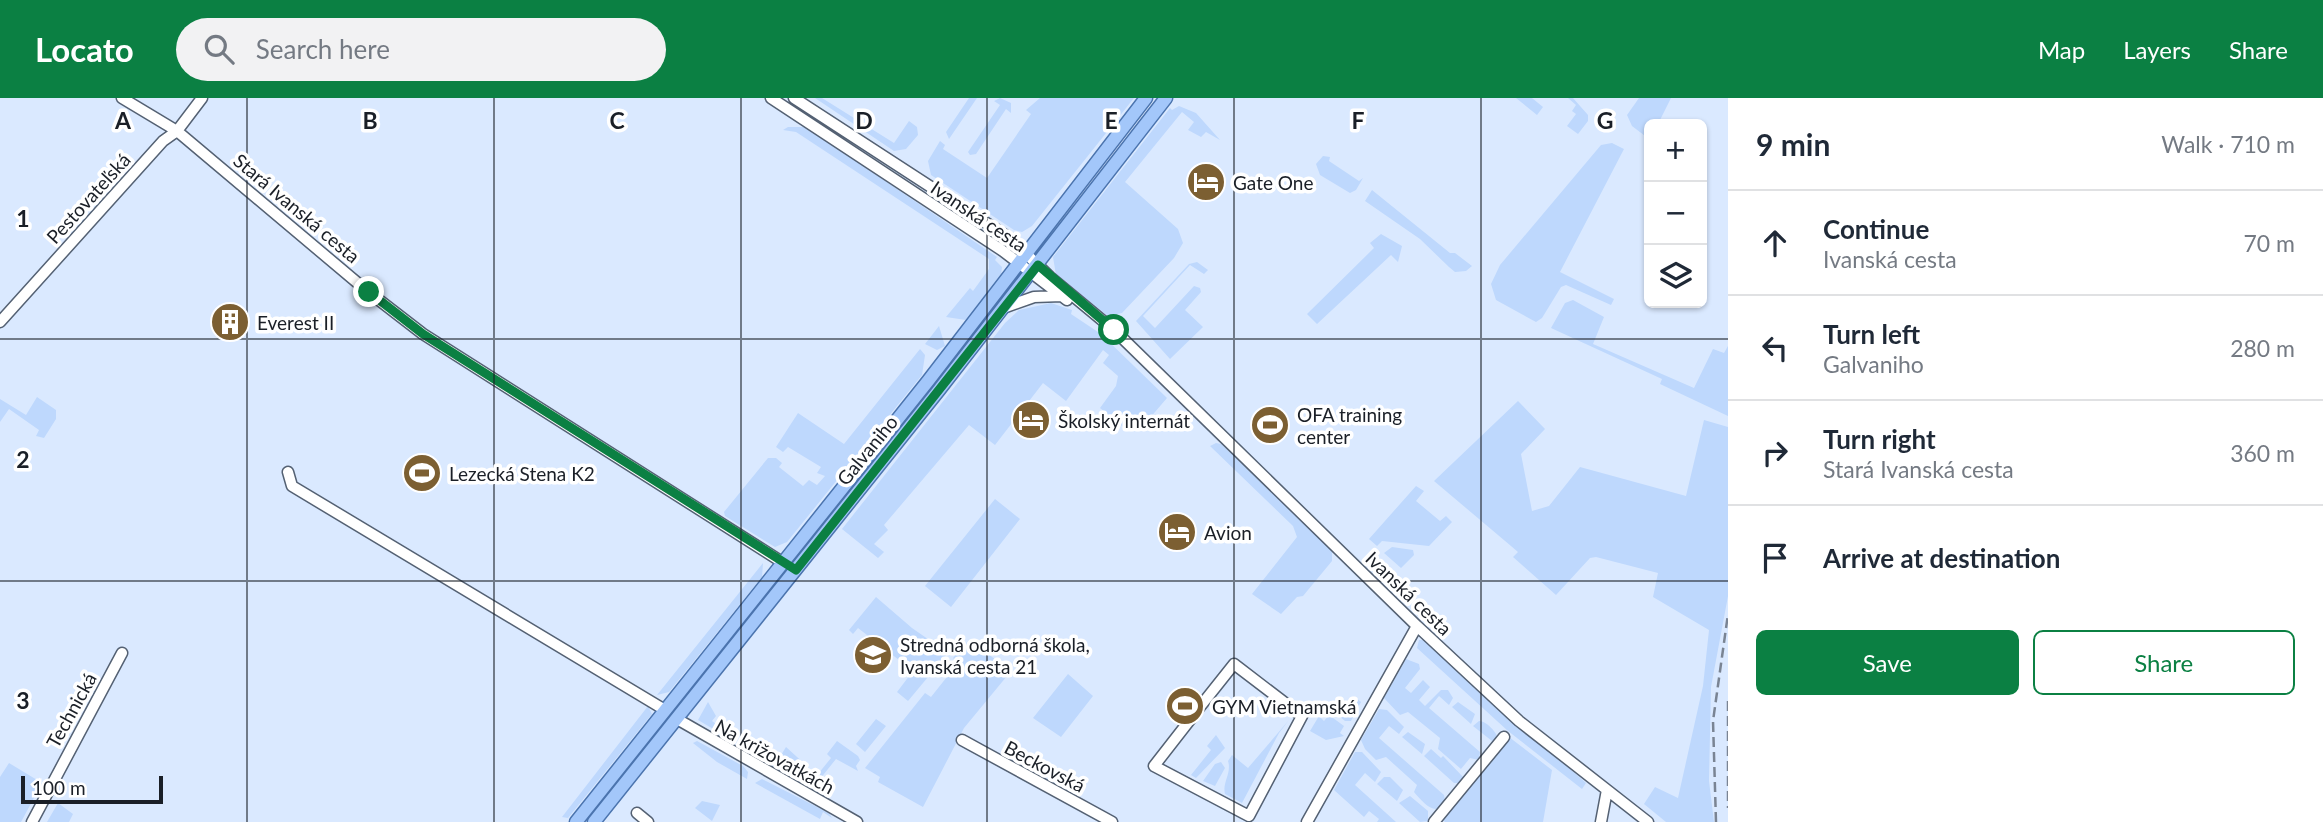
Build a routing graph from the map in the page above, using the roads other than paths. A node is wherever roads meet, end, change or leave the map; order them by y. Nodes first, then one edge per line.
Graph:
1 (122, 98) edge
2 (202, 98) edge
3 (771, 98) edge
4 (794, 98) edge
5 (1146, 98) edge
6 (1166, 98) edge
7 (177, 131) junction
8 (1023, 258) junction
9 (1035, 269) junction
10 (1062, 296) junction
11 (1003, 308) junction
12 (0, 322) edge
13 (1159, 375) junction
14 (288, 472) dead end
15 (782, 562) junction
16 (796, 570) junction
17 (1417, 626) junction
18 (122, 653) dead end
19 (665, 710) junction
20 (677, 719) junction
21 (1504, 737) dead end
22 (961, 740) dead end
23 (1607, 790) junction
24 (637, 813) dead end
25 (840, 818) edge
26 (1254, 819) edge
27 (33, 822) edge
28 (576, 822) edge
29 (594, 822) edge
30 (648, 822) edge
31 (857, 822) edge
32 (1112, 822) edge
33 (1307, 822) edge
34 (1434, 822) edge
35 (1601, 822) edge
36 (1648, 822) edge

1 - 7 street, Stará Ivanská cesta
2 - 7 street, Pestovateľská
3 - 8 street, Ivanská cesta
4 - 8 street, Ivanská cesta
5 - 8 main road, Galvaniho
6 - 9 main road, Galvaniho
7 - 12 street, Pestovateľská
7 - 15 street, Stará Ivanská cesta
8 - 9 street, Ivanská cesta
8 - 15 main road, Galvaniho
9 - 10 street, Ivanská cesta
9 - 11 main road, Galvaniho
9 - 13 street, Ivanská cesta
10 - 11 street
10 - 13 street, Ivanská cesta
11 - 16 main road, Galvaniho
13 - 17 street, Ivanská cesta
14 - 19 street
15 - 16 main road
15 - 19 main road, Galvaniho
16 - 20 main road, Galvaniho
17 - 23 street, Ivanská cesta
17 - 33 street
18 - 27 street, Technická
19 - 20 main road
19 - 28 main road, Galvaniho
20 - 25 street, Na križovatkách
20 - 29 main road, Galvaniho
21 - 34 street
22 - 32 street, Beckovská
23 - 35 street
23 - 36 street, Ivanská cesta
24 - 30 street
25 - 31 street, Na križovatkách
26 - 26 street

